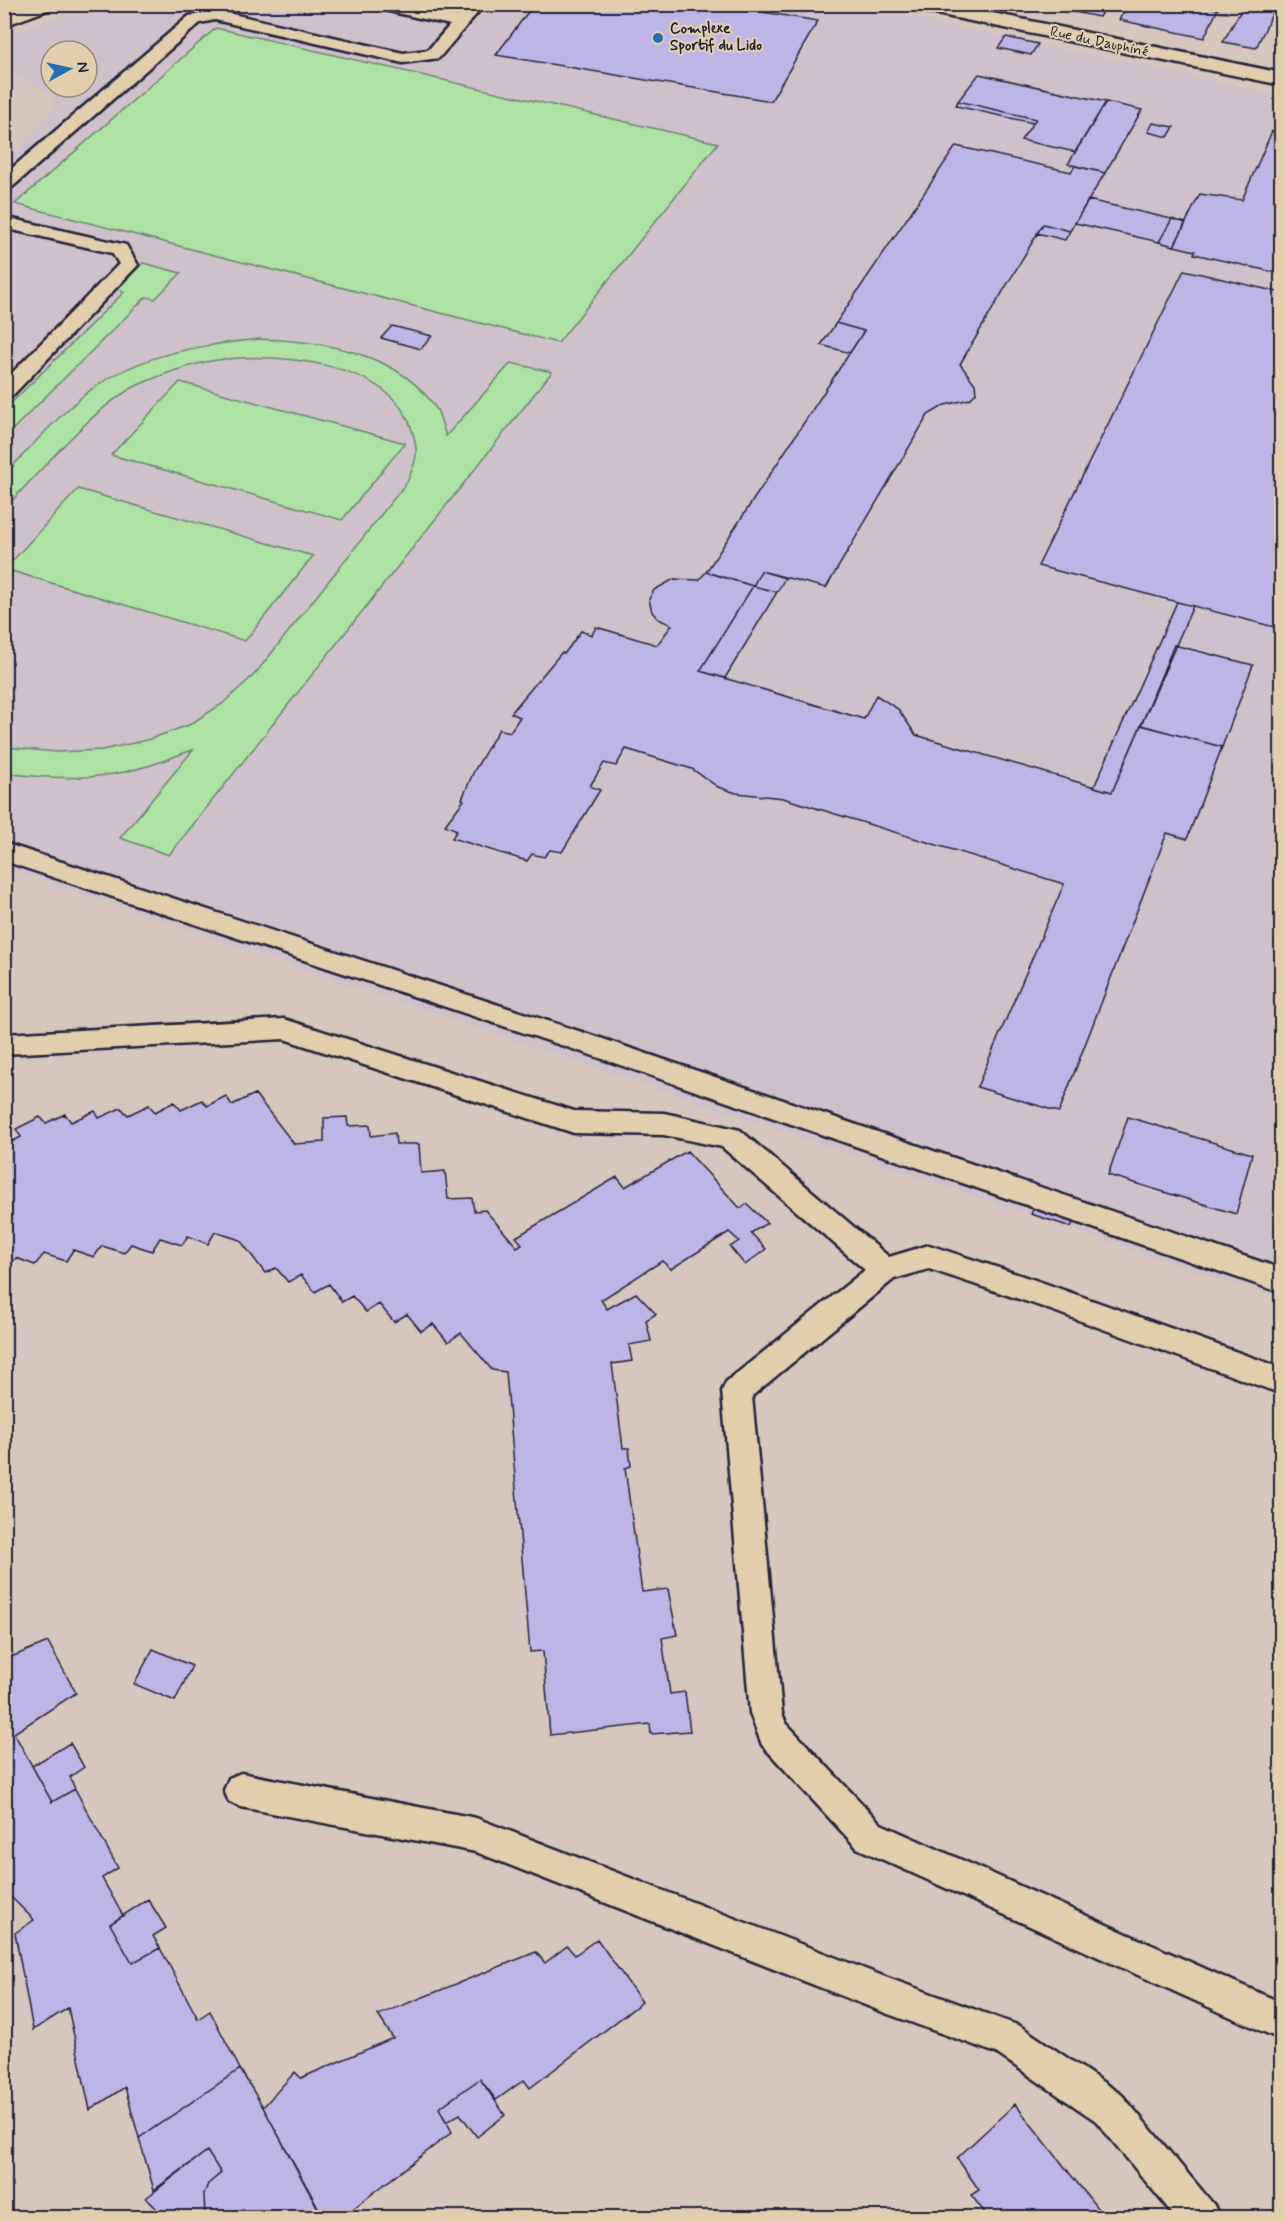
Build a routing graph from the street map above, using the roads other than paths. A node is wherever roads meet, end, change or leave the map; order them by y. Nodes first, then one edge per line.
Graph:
1 (46, 4) edge
2 (377, 4) edge
3 (477, 4) edge
4 (917, 4) edge
5 (4, 20) edge
6 (461, 22) junction
7 (1281, 80) edge
8 (4, 185) edge
9 (4, 222) edge
10 (4, 393) edge
11 (4, 852) edge
12 (4, 1044) edge
13 (885, 1270) junction
14 (1281, 1281) edge
15 (1281, 1381) edge
16 (241, 1790) dead end
17 (1281, 2022) edge
18 (1201, 2217) edge

1 - 5 street
2 - 6 lane
3 - 6 lane
4 - 7 street, Rue du Dauphiné
6 - 8 lane
9 - 10 lane
11 - 14 lane
12 - 13 lane
13 - 15 lane
13 - 17 lane
16 - 18 lane

